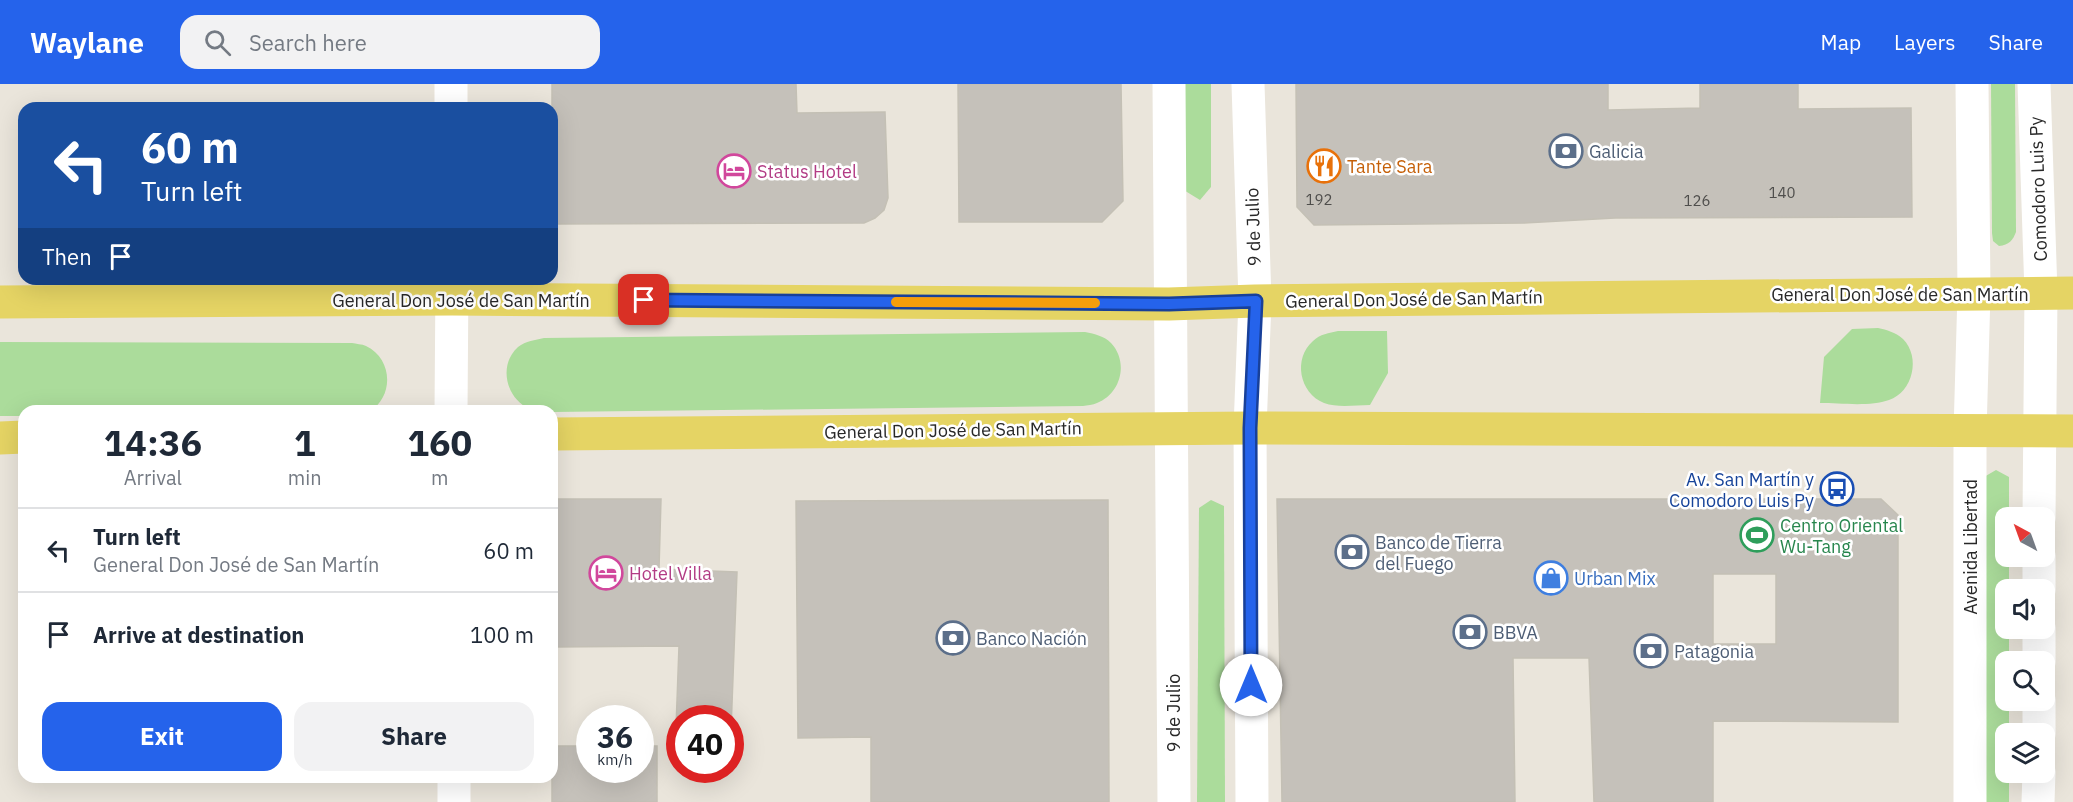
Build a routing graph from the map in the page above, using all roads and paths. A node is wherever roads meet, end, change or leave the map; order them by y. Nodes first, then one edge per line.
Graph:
1 (451, 84) edge
2 (1168, 84) edge
3 (1248, 84) edge
4 (1972, 84) edge
5 (2034, 84) edge
6 (451, 102) edge
7 (452, 289) edge
8 (1974, 293) junction
9 (2041, 293) junction
10 (2073, 293) edge
11 (1256, 301) junction
12 (0, 303) edge
13 (1169, 304) junction
14 (451, 405) edge
15 (1172, 428) junction
16 (1250, 428) junction
17 (2039, 431) junction
18 (2073, 431) edge
19 (1970, 432) junction
20 (558, 434) edge
21 (18, 437) edge
22 (0, 438) edge
23 (2039, 507) edge
24 (454, 783) edge
25 (2038, 783) edge
26 (454, 802) edge
27 (1174, 802) edge
28 (1252, 802) edge
29 (1970, 802) edge
30 (2038, 802) edge

1 - 6 street
2 - 13 street, 9 de Julio
3 - 11 street, 9 de Julio
4 - 8 street
5 - 9 street, Comodoro Luis Py
7 - 12 main road, General Don José de San Martín
7 - 13 main road, General Don José de San Martín
7 - 14 street
8 - 9 main road, General Don José de San Martín
8 - 11 main road, General Don José de San Martín
8 - 19 street, Avenida Libertad
9 - 10 main road, General Don José de San Martín
9 - 17 street
11 - 13 main road, General Don José de San Martín
11 - 16 street, 9 de Julio
13 - 15 street, 9 de Julio
15 - 16 main road, General Don José de San Martín
15 - 20 main road, General Don José de San Martín
15 - 27 street, 9 de Julio
16 - 19 main road, General Don José de San Martín
16 - 28 street, 9 de Julio
17 - 18 main road, General Don José de San Martín
17 - 19 main road, General Don José de San Martín
17 - 23 street
19 - 29 street, Avenida Libertad
21 - 22 main road
24 - 26 street
25 - 30 street

